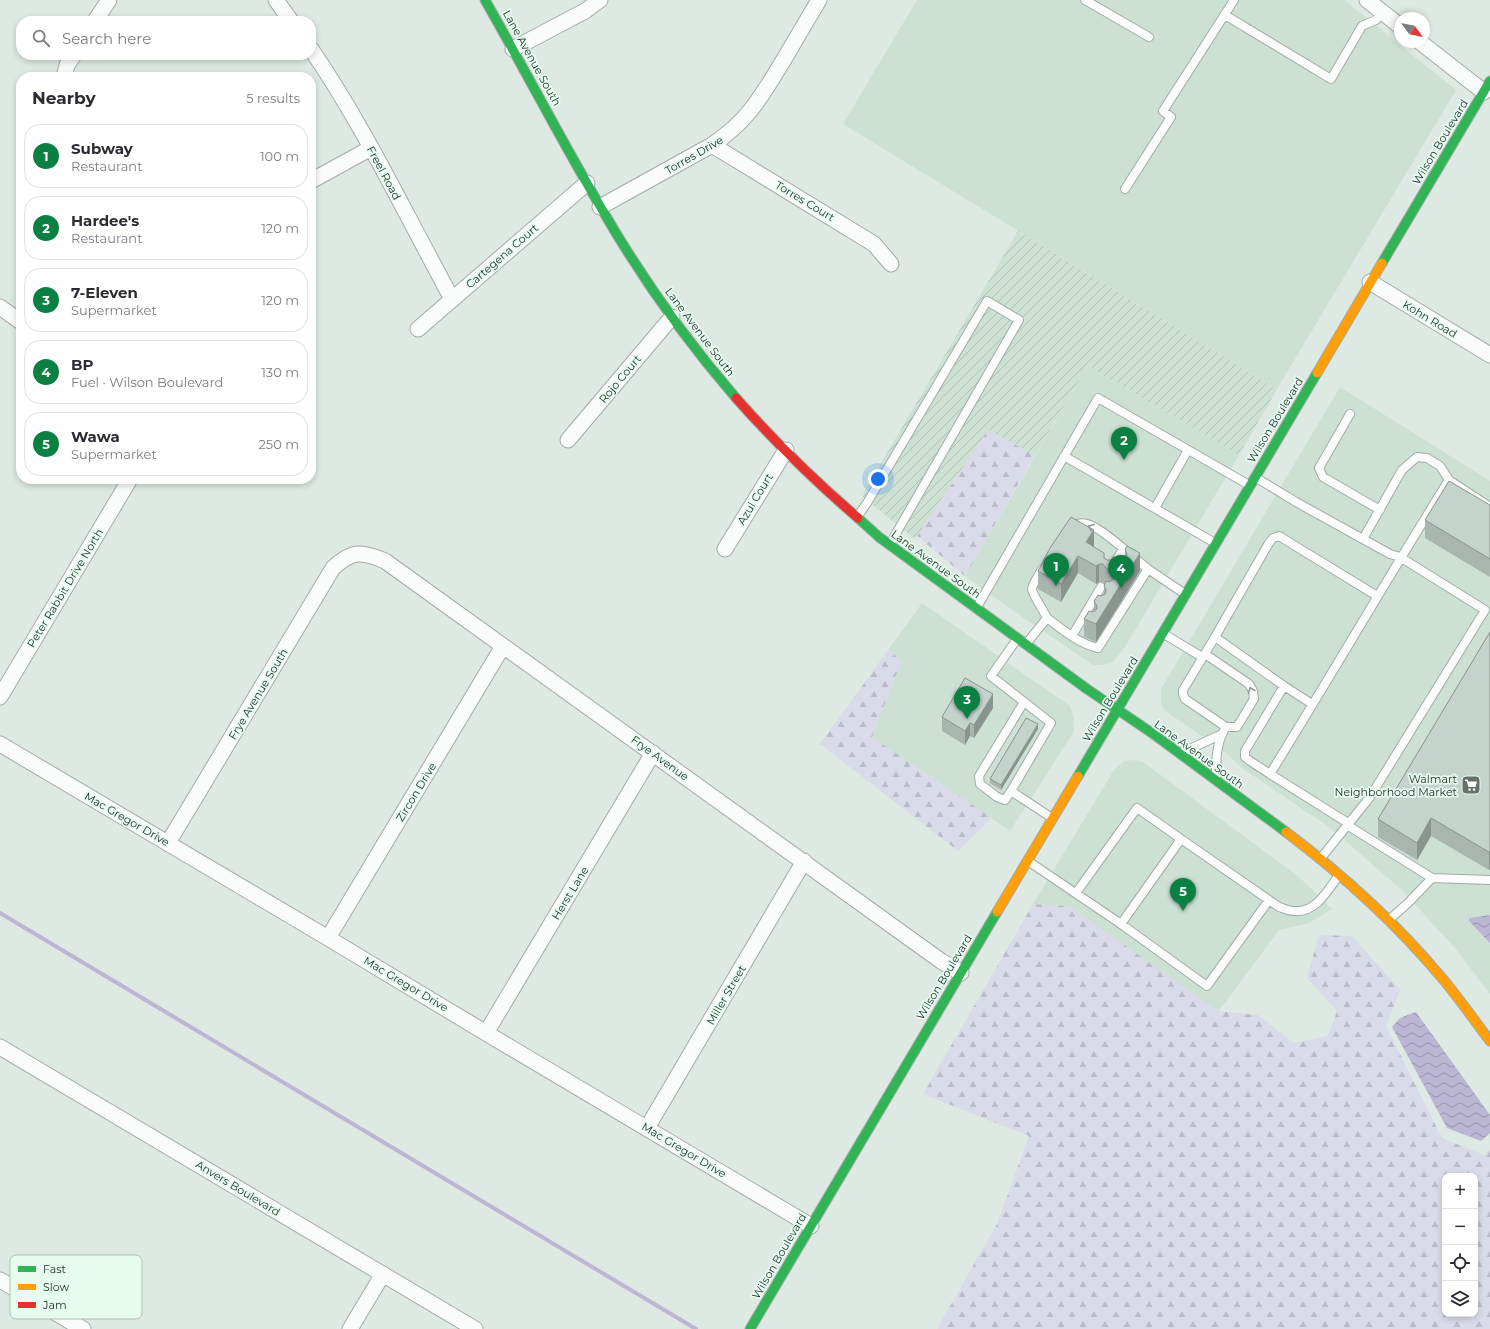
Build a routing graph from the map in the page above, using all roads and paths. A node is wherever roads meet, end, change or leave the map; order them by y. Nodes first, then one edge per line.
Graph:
1 (109, 0) edge
2 (276, 0) edge
3 (485, 0) edge
4 (600, 0) edge
5 (819, 0) edge
6 (1085, 0) edge
7 (1234, 0) edge
8 (1367, 0) edge
9 (1382, 12) junction
10 (1225, 15) junction
11 (98, 16) edge
12 (287, 16) edge
13 (1394, 21) edge
14 (1149, 37) dead end
15 (1429, 48) edge
16 (513, 49) junction
17 (316, 56) edge
18 (70, 60) edge
19 (65, 72) edge
20 (1487, 87) edge
21 (712, 145) junction
22 (371, 148) junction
23 (316, 178) edge
24 (587, 183) junction
25 (1125, 189) dead end
26 (600, 207) junction
27 (891, 264) dead end
28 (1370, 282) junction
29 (452, 299) junction
30 (0, 308) edge
31 (672, 317) junction
32 (16, 319) edge
33 (418, 329) dead end
34 (1490, 355) edge
35 (1350, 414) dead end
36 (568, 440) dead end
37 (786, 450) junction
38 (1188, 450) junction
39 (1064, 456) junction
40 (1255, 477) junction
41 (1449, 480) junction
42 (127, 484) edge
43 (1250, 486) junction
44 (1490, 507) edge
45 (1155, 508) junction
46 (1380, 510) junction
47 (857, 517) junction
48 (1069, 527) edge
49 (1364, 539) junction
50 (1216, 544) junction
51 (889, 545) junction
52 (725, 549) dead end
53 (1123, 549) junction
54 (356, 554) joint
55 (1400, 558) junction
56 (1047, 559) edge
57 (1148, 569) junction
58 (1122, 572) edge
59 (1109, 594) edge
60 (1185, 595) junction
61 (1377, 596) junction
62 (1092, 602) junction
63 (976, 608) junction
64 (1101, 608) edge
65 (1046, 618) junction
66 (1082, 619) junction
67 (1092, 624) edge
68 (1162, 633) junction
69 (1072, 636) junction
70 (1215, 637) junction
71 (1017, 638) junction
72 (1026, 645) junction
73 (503, 646) junction
74 (1203, 655) junction
75 (1284, 686) junction
76 (0, 697) edge
77 (1024, 702) junction
78 (1312, 704) junction
79 (1117, 710) junction
80 (1226, 727) junction
81 (1220, 735) junction
82 (0, 744) edge
83 (653, 753) junction
84 (1179, 754) junction
85 (1270, 774) junction
86 (1216, 781) junction
87 (1011, 791) junction
88 (1054, 818) junction
89 (1347, 824) junction
90 (1181, 839) junction
91 (168, 843) junction
92 (1321, 858) junction
93 (1028, 861) junction
94 (804, 862) junction
95 (1339, 874) junction
96 (1432, 878) junction
97 (1490, 880) edge
98 (1076, 893) junction
99 (1269, 900) junction
100 (1389, 920) junction
101 (1121, 924) junction
102 (328, 938) junction
103 (961, 973) junction
104 (486, 1033) junction
105 (1490, 1041) edge
106 (0, 1047) edge
107 (647, 1128) junction
108 (811, 1226) junction
109 (383, 1274) junction
110 (0, 1280) edge
111 (10, 1286) edge
112 (66, 1319) edge
113 (83, 1329) edge
114 (350, 1329) edge
115 (475, 1329) edge
116 (750, 1329) edge

1 - 11 street
2 - 12 street
3 - 16 main road, Lane Avenue South
4 - 16 street
5 - 21 street, Torres Drive
6 - 14 lane
7 - 10 lane
8 - 9 street
9 - 10 lane
9 - 13 street
10 - 25 lane
15 - 20 street
16 - 24 main road, Lane Avenue South
17 - 22 street, Freel Road
18 - 19 street
20 - 28 main road, Wilson Boulevard
21 - 26 street, Torres Drive
21 - 27 street, Torres Court
22 - 23 street
22 - 29 street, Freel Road
24 - 26 main road, Lane Avenue South
24 - 29 street, Cartegena Court
26 - 31 main road, Lane Avenue South
28 - 34 street, Kohn Road
28 - 40 main road, Wilson Boulevard
29 - 33 street, Cartegena Court
30 - 32 street
31 - 36 street, Rojo Court
31 - 37 main road, Lane Avenue South
35 - 46 lane
37 - 47 main road, Lane Avenue South
37 - 52 street, Azul Court
38 - 39 lane
38 - 43 lane
38 - 45 lane
39 - 45 lane
39 - 63 lane
40 - 43 main road, Wilson Boulevard
40 - 49 lane
41 - 44 lane
41 - 46 lane
41 - 55 lane
42 - 76 street, Peter Rabbit Drive North
43 - 50 main road, Wilson Boulevard
45 - 50 lane
46 - 49 lane
47 - 51 main road, Lane Avenue South
47 - 51 lane
53 -> 48 lane
49 - 55 lane
50 - 60 main road, Wilson Boulevard
51 - 63 main road, Lane Avenue South
53 - 57 lane
53 - 58 lane
54 - 73 street, Frye Avenue
54 - 91 street, Frye Avenue South
55 - 61 lane
55 - 89 lane
56 - 65 lane
57 - 60 lane
57 - 69 lane
59 - 62 lane
60 - 68 main road, Wilson Boulevard
61 - 70 lane
61 - 78 lane
62 - 64 lane
62 - 66 lane
63 - 71 main road, Lane Avenue South
65 - 69 lane
65 - 72 lane
66 - 67 lane
66 - 69 lane
68 - 74 lane
68 - 79 main road, Wilson Boulevard
70 - 74 lane
70 - 75 lane
71 - 72 main road, Lane Avenue South
71 - 77 lane
72 - 79 main road, Lane Avenue South
73 - 83 street, Frye Avenue
73 - 102 street, Zircon Drive
74 - 80 lane
80 -> 74 lane
75 - 78 lane
75 - 85 lane
77 - 87 lane
77 - 87 lane
78 - 85 lane
79 - 84 main road, Lane Avenue South
79 - 88 main road, Wilson Boulevard
80 - 81 lane
81 - 84 lane
81 - 86 lane
82 - 91 street, Mac Gregor Drive
83 - 94 street, Frye Avenue
83 - 104 street, Herst Lane
84 - 86 main road, Lane Avenue South
85 - 89 lane
86 - 92 main road, Lane Avenue South
87 - 88 lane
88 - 93 main road, Wilson Boulevard
89 - 92 lane
89 - 96 lane
90 - 98 lane
90 - 99 lane
90 - 101 lane
91 - 102 street, Mac Gregor Drive
92 - 95 main road, Lane Avenue South
93 - 98 lane
93 - 103 main road, Wilson Boulevard
94 - 103 street, Frye Avenue
94 - 107 street, Miller Street
95 - 99 lane
95 - 100 main road, Lane Avenue South
96 - 97 lane
96 - 100 lane
98 - 101 lane
99 - 101 lane
100 - 105 main road, Lane Avenue South
102 - 104 street, Mac Gregor Drive
103 - 108 main road, Wilson Boulevard
104 - 107 street, Mac Gregor Drive
106 - 109 street, Anvers Boulevard
107 - 108 street, Mac Gregor Drive
108 - 116 main road, Wilson Boulevard
109 - 114 street
109 - 115 street, Anvers Boulevard
110 - 111 street
112 - 113 street

